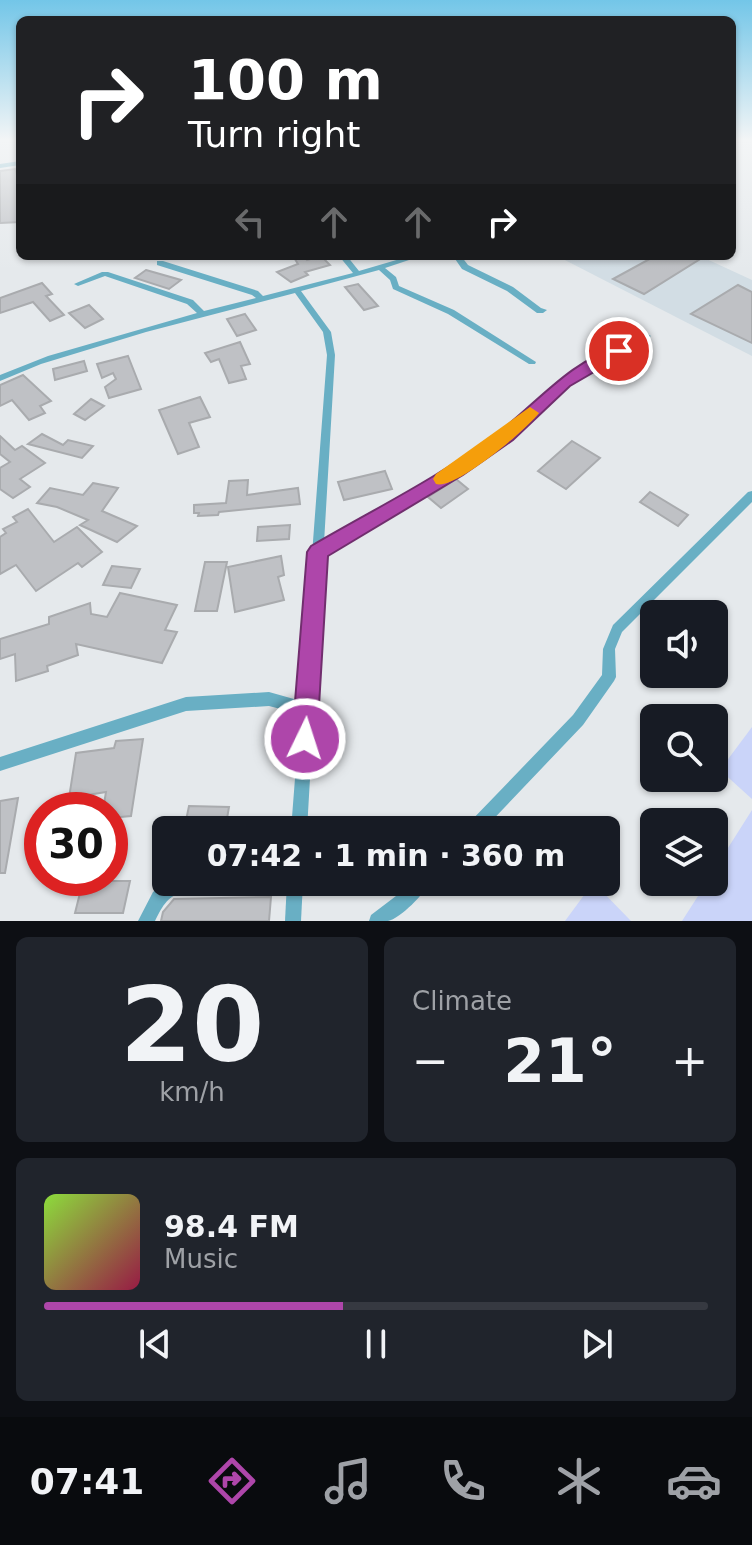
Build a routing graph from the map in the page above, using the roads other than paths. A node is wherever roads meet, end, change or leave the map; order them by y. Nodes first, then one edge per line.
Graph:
1 (346, 260) edge
2 (404, 260) edge
3 (460, 260) edge
4 (160, 263) dead end
5 (380, 267) junction
6 (358, 274) junction
7 (78, 284) dead end
8 (297, 291) junction
9 (262, 299) junction
10 (543, 310) dead end
11 (203, 315) junction
12 (647, 336) dead end
13 (532, 362) dead end
14 (0, 378) edge
15 (752, 495) edge
16 (318, 552) junction
17 (307, 709) junction
18 (0, 764) edge
19 (300, 816) edge
20 (485, 816) edge
21 (160, 896) edge
22 (294, 896) edge
23 (408, 896) edge
24 (146, 921) edge
25 (293, 921) edge
26 (377, 921) edge

1 - 6 street
2 - 5 street
3 - 10 street
4 - 9 street
5 - 6 street
5 - 13 street
6 - 8 street
7 - 11 street
8 - 9 street
8 - 16 street
9 - 11 street
11 - 14 street
12 - 16 street
15 - 20 street
16 - 17 street
17 - 18 street
17 - 19 street
21 - 24 street
22 - 25 street
23 - 26 street

